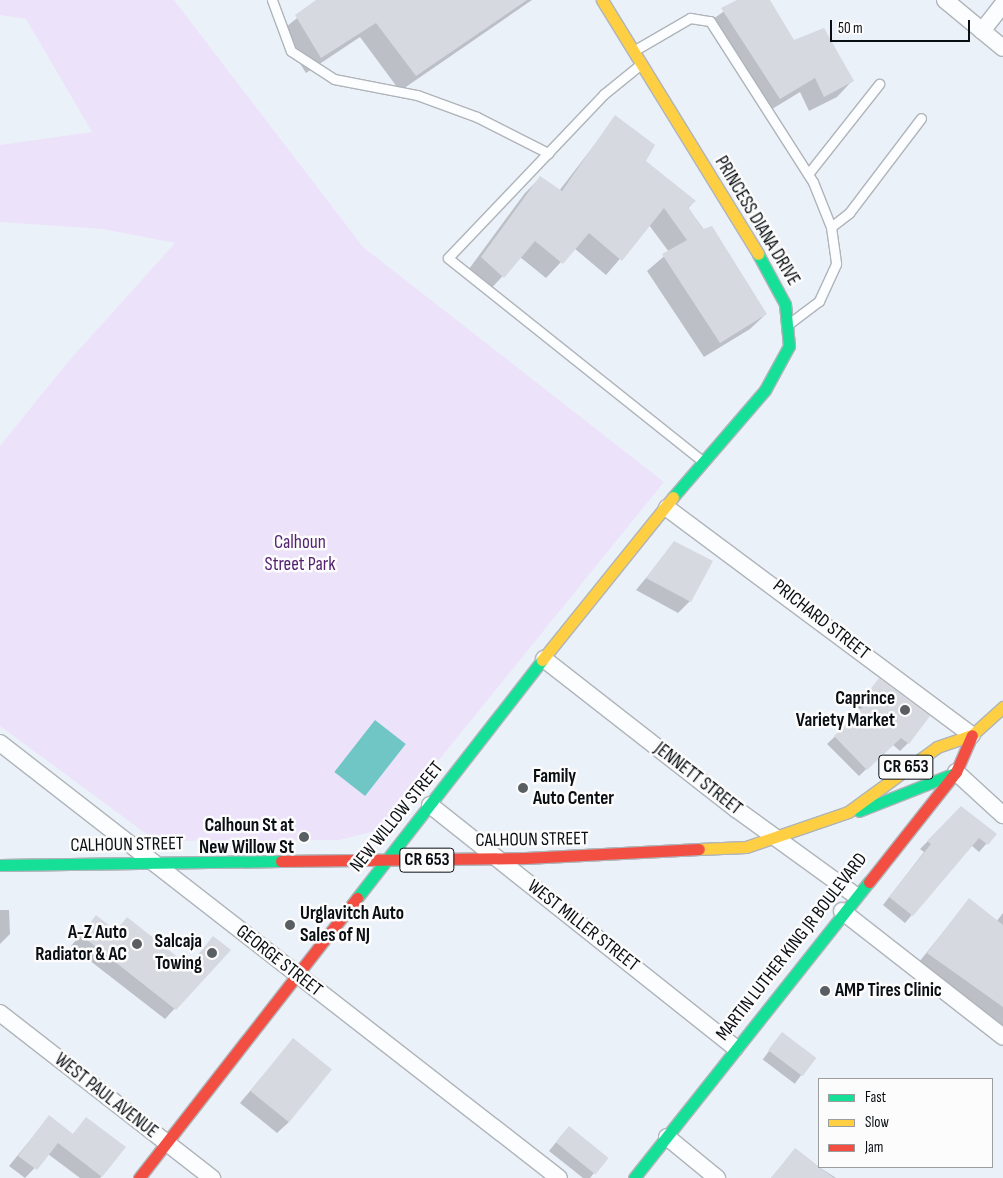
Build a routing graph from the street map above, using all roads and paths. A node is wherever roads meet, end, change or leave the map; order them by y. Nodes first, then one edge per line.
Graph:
1 (272, 0) edge
2 (602, 0) edge
3 (944, 0) edge
4 (1003, 4) edge
5 (982, 31) junction
6 (1003, 48) edge
7 (634, 51) junction
8 (642, 64) junction
9 (879, 84) dead end
10 (921, 118) dead end
11 (548, 153) junction
12 (808, 174) junction
13 (832, 227) junction
14 (789, 324) junction
15 (705, 463) junction
16 (688, 483) joint
17 (667, 508) junction
18 (544, 659) junction
19 (1003, 707) edge
20 (972, 735) junction
21 (0, 744) edge
22 (956, 772) junction
23 (430, 804) junction
24 (848, 812) junction
25 (1003, 815) edge
26 (776, 838) junction
27 (494, 858) junction
28 (382, 860) junction
29 (151, 861) junction
30 (0, 865) edge
31 (855, 895) junction
32 (842, 911) junction
33 (296, 976) junction
34 (0, 1014) edge
35 (1003, 1037) edge
36 (735, 1048) junction
37 (666, 1137) junction
38 (166, 1143) junction
39 (139, 1178) edge
40 (212, 1178) edge
41 (558, 1178) edge
42 (634, 1178) edge
43 (717, 1178) edge

1 - 11 lane
2 - 7 main road, PRINCESS DIANA DRIVE
3 - 5 street
4 - 5 street
5 - 6 street
7 - 8 main road, PRINCESS DIANA DRIVE
7 - 12 lane
8 - 11 lane
8 - 14 main road, PRINCESS DIANA DRIVE
9 - 12 lane
10 - 13 lane
11 - 15 lane
12 - 13 lane
13 - 14 lane
14 - 15 main road, PRINCESS DIANA DRIVE
15 - 16 main road, PRINCESS DIANA DRIVE
16 - 17 main road, NEW WILLOW STREET
17 - 18 main road, NEW WILLOW STREET
17 - 20 street, PRICHARD STREET
18 - 23 main road, NEW WILLOW STREET
18 - 26 street, JENNETT STREET
19 - 20 main road
20 - 22 main road, MARTIN LUTHER KING JR BOULEVARD
20 - 24 main road, CALHOUN STREET / CR 653
21 - 29 street, GEORGE STREET
22 - 24 main road, CALHOUN STREET / CR 653
22 - 25 street
22 - 31 main road, MARTIN LUTHER KING JR BOULEVARD
23 - 27 street, WEST MILLER STREET
23 - 28 main road, NEW WILLOW STREET
24 - 26 main road, CALHOUN STREET / CR 653
26 - 27 main road, CALHOUN STREET / CR 653
26 - 31 street, JENNETT STREET
27 - 28 main road, CALHOUN STREET / CR 653
27 - 36 street, WEST MILLER STREET
28 - 29 main road, CALHOUN STREET / CR 653
28 - 33 main road, NEW WILLOW STREET
29 - 30 main road, CALHOUN STREET / CR 653
29 - 33 street, GEORGE STREET
31 - 32 main road, MARTIN LUTHER KING JR BOULEVARD
32 - 35 street
32 - 36 main road, MARTIN LUTHER KING JR BOULEVARD
33 - 38 main road, NEW WILLOW STREET
33 - 41 street, GEORGE STREET
34 - 38 street, WEST PAUL AVENUE
36 - 37 main road, MARTIN LUTHER KING JR BOULEVARD
37 - 42 main road, MARTIN LUTHER KING JR BOULEVARD
37 - 43 street
38 - 39 main road, NEW WILLOW STREET
38 - 40 street, WEST PAUL AVENUE

